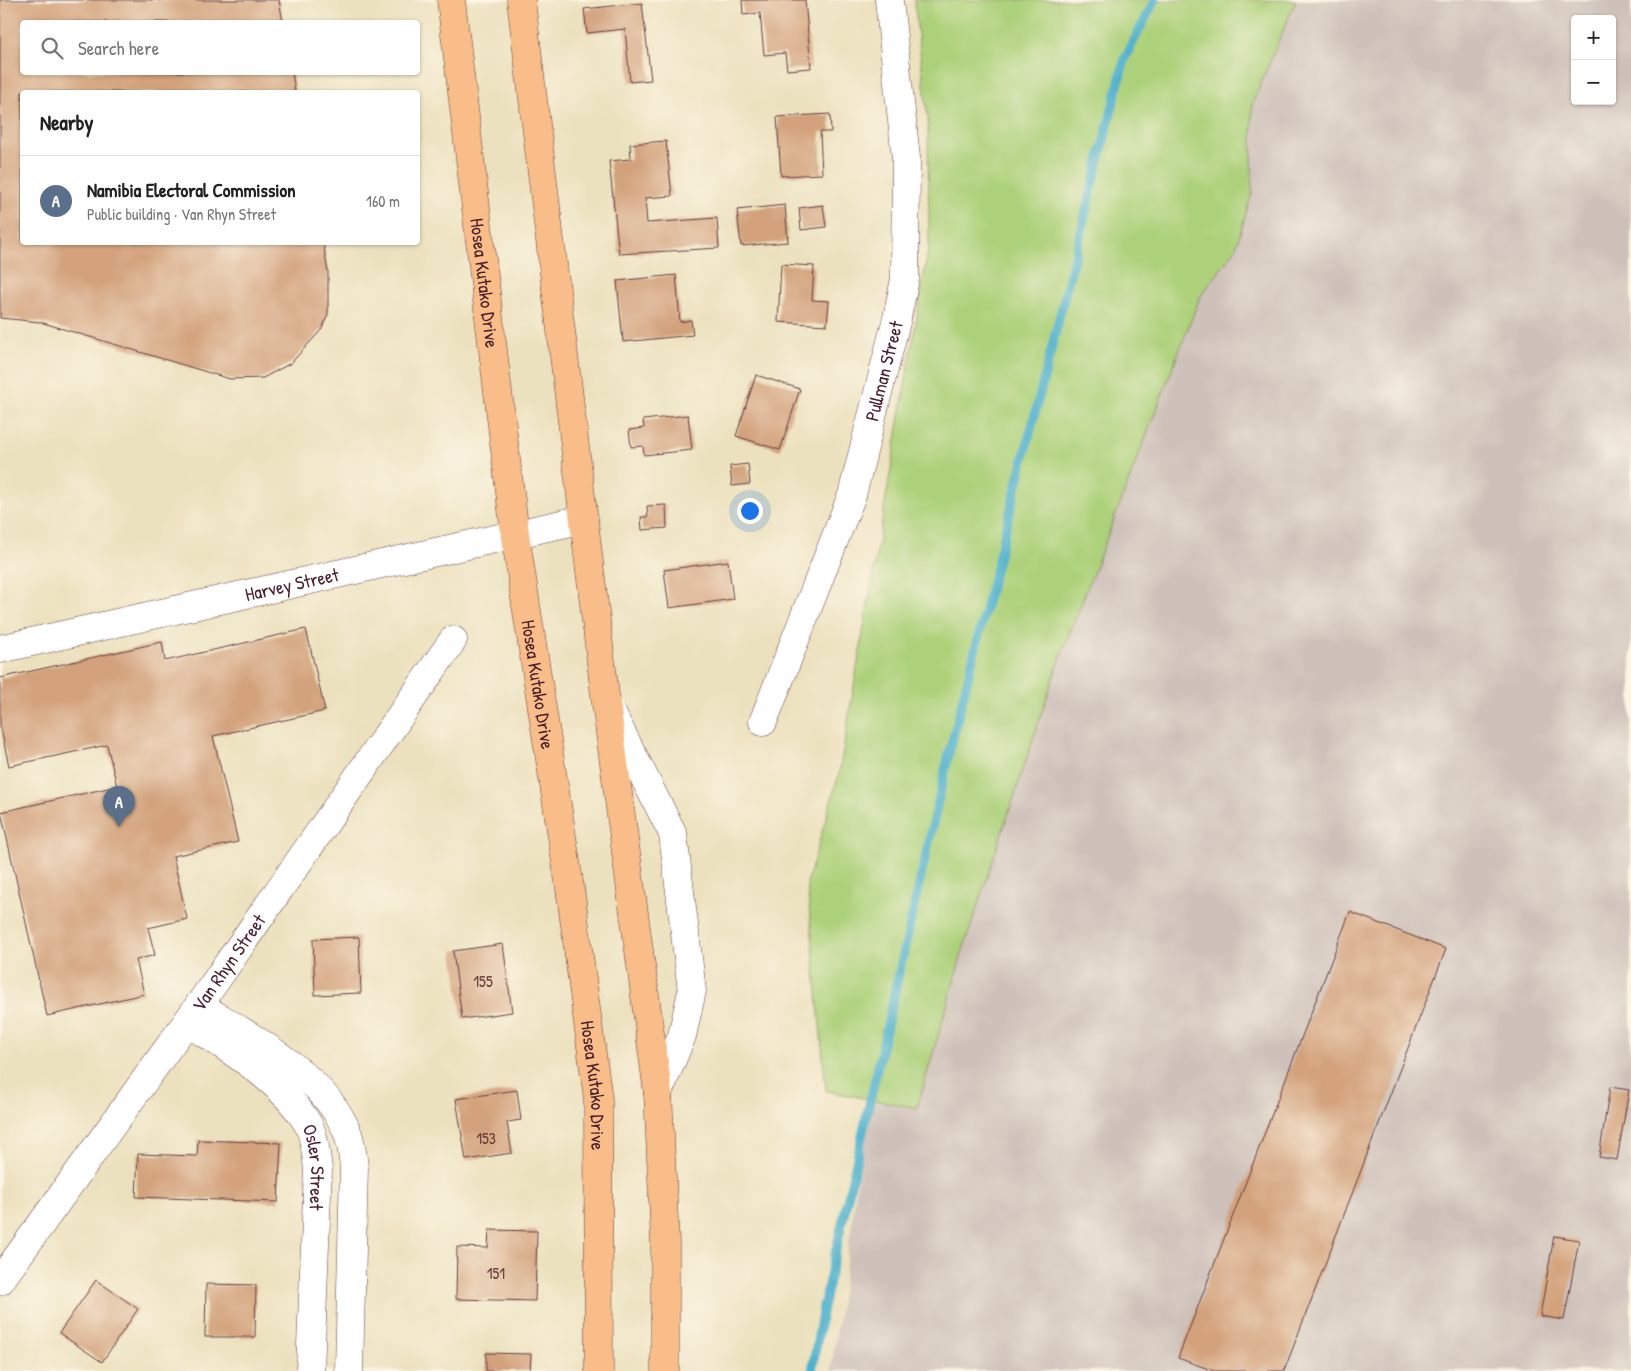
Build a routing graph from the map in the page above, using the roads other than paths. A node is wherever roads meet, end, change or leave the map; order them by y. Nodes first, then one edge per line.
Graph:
1 (451, 0) edge
2 (521, 0) edge
3 (888, 0) edge
4 (584, 519) junction
5 (515, 534) junction
6 (453, 640) dead end
7 (0, 649) edge
8 (606, 703) junction
9 (763, 722) dead end
10 (193, 1014) junction
11 (658, 1094) junction
12 (0, 1281) edge
13 (310, 1371) edge
14 (349, 1371) edge
15 (599, 1371) edge
16 (665, 1371) edge

1 - 5 main road, Hosea Kutako Drive
2 - 4 main road
3 - 9 street, Pullman Street
4 - 5 street, Harvey Street
4 - 8 main road
5 - 7 street, Harvey Street
5 - 15 main road, Hosea Kutako Drive
6 - 10 street, Van Rhyn Street
8 - 11 main road
8 - 11 street
10 - 12 street, Van Rhyn Street
10 - 13 street, Osler Street
10 - 14 street
11 - 16 main road

